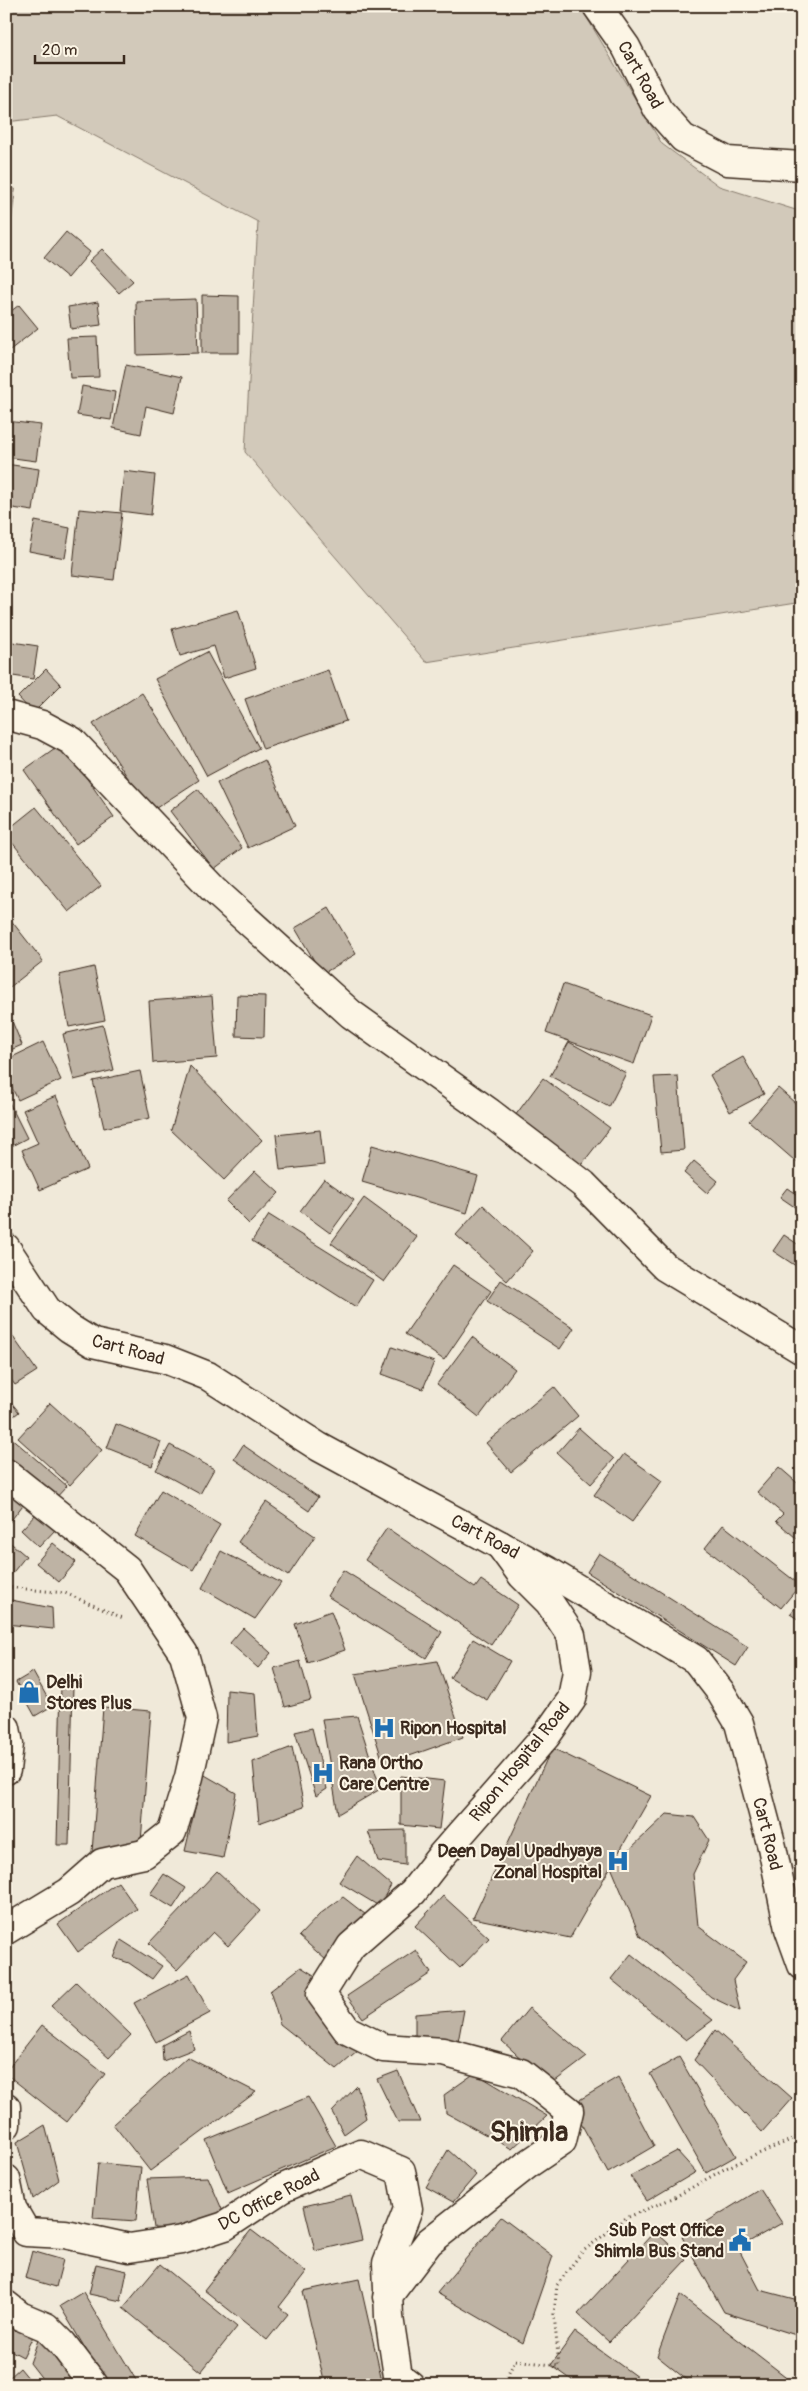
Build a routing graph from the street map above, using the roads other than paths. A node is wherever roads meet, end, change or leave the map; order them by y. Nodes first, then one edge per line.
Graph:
1 (597, 6) edge
2 (802, 166) edge
3 (6, 715) edge
4 (6, 1248) edge
5 (802, 1350) edge
6 (6, 1473) edge
7 (500, 1545) junction
8 (6, 1728) edge
9 (6, 1770) edge
10 (6, 1930) edge
11 (802, 1965) edge
12 (6, 2107) edge
13 (6, 2125) edge
14 (6, 2179) edge
15 (387, 2297) junction
16 (6, 2305) edge
17 (94, 2385) edge
18 (410, 2385) edge

1 - 2 street, Cart Road
3 - 5 street
4 - 7 street, Cart Road
6 - 10 street
7 - 11 street, Cart Road
7 - 15 street, Ripon Hospital Road
8 - 9 street
12 - 13 street
14 - 15 street, DC Office Road
15 - 18 street, DC Office Road
16 - 17 street

